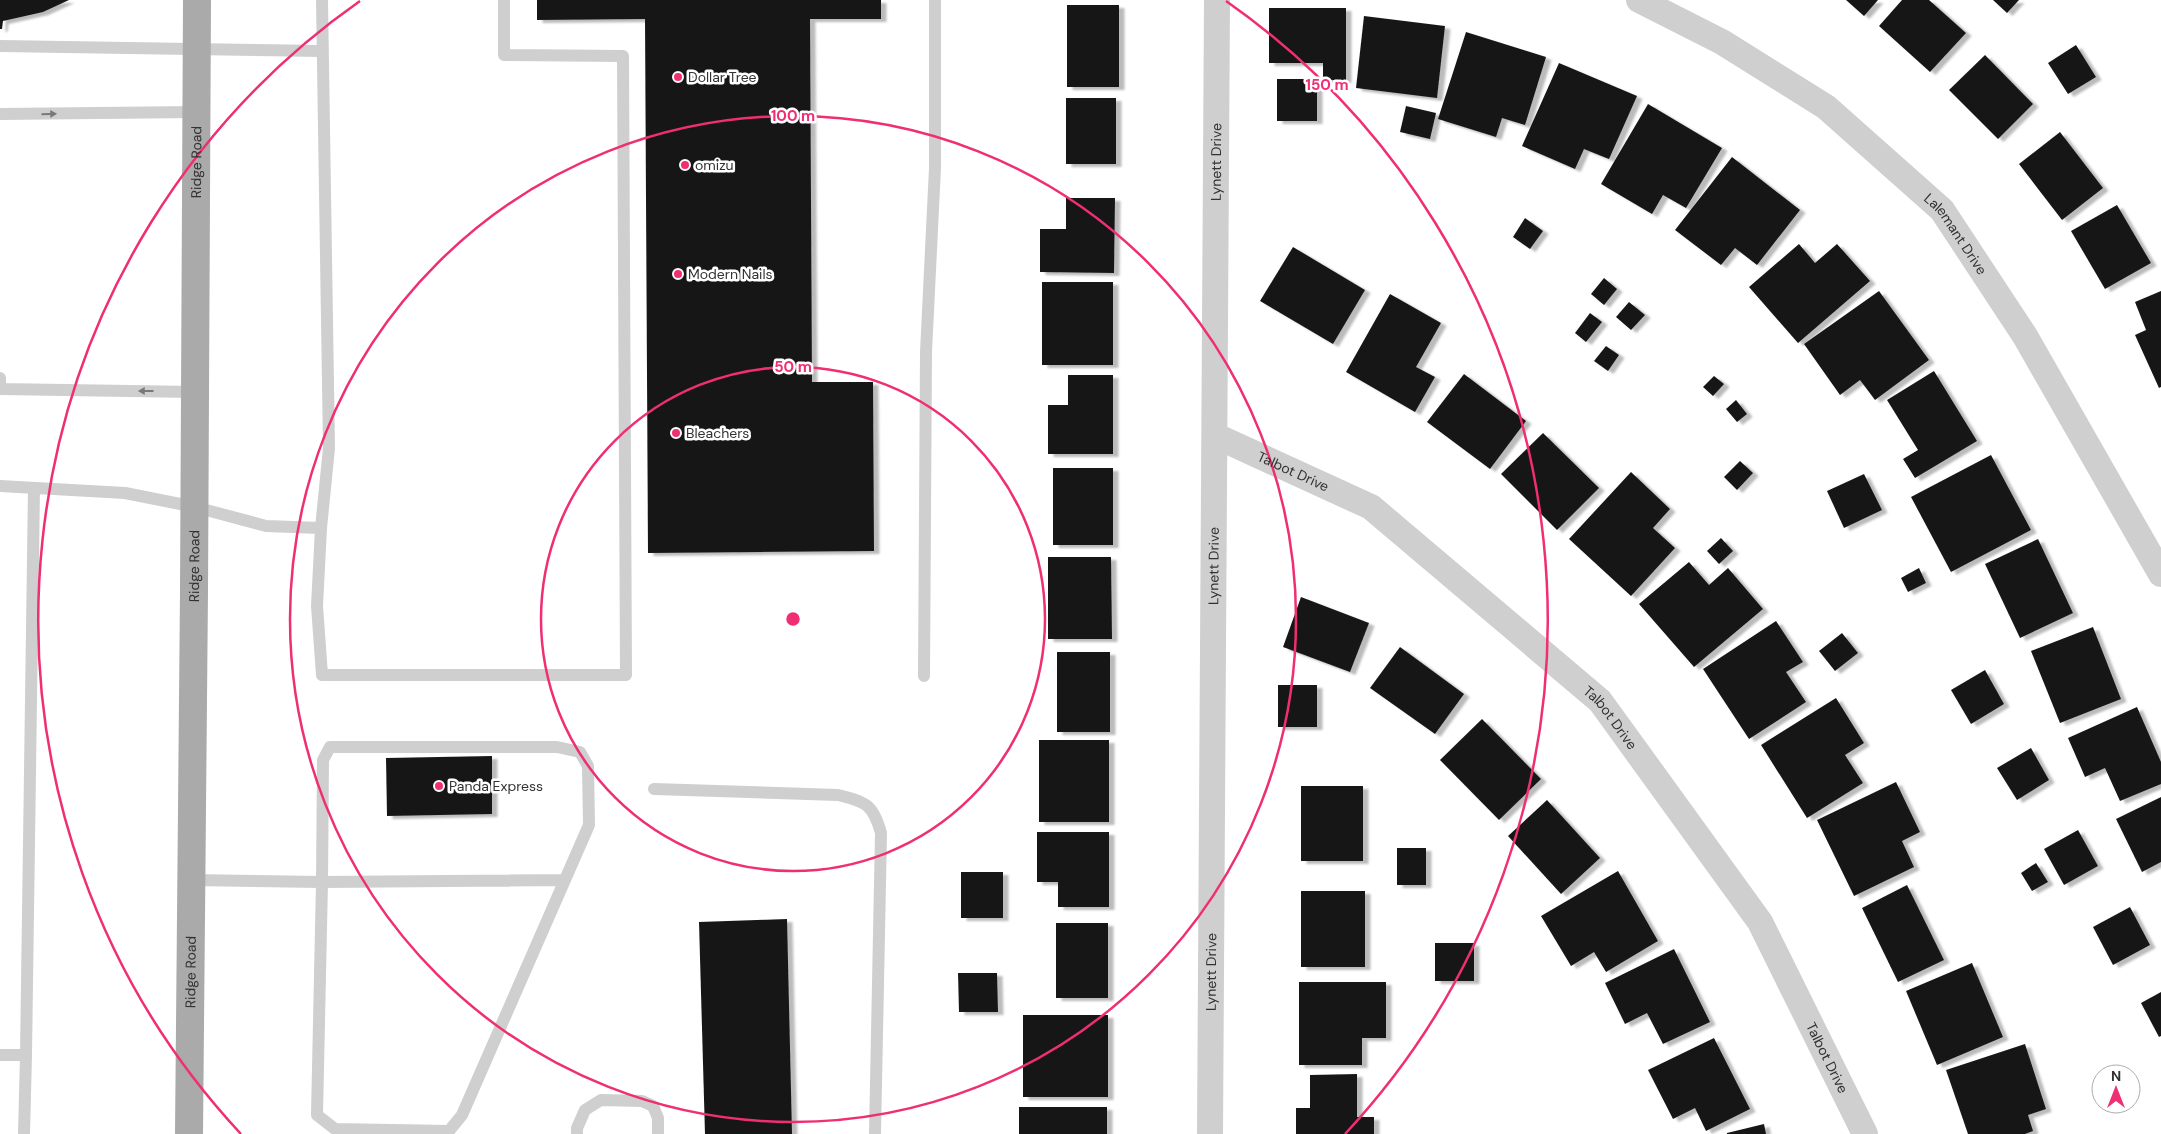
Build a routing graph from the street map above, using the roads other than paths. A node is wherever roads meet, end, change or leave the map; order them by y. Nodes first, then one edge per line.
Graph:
1 (197, 0) edge
2 (322, 0) edge
3 (504, 0) edge
4 (935, 0) edge
5 (1217, 0) edge
6 (1639, 0) edge
7 (0, 46) edge
8 (196, 49) junction
9 (322, 51) junction
10 (196, 112) junction
11 (0, 114) edge
12 (0, 378) edge
13 (195, 392) junction
14 (1216, 436) junction
15 (0, 486) edge
16 (34, 488) junction
17 (195, 507) junction
18 (321, 528) junction
19 (2161, 574) edge
20 (924, 676) dead end
21 (654, 789) dead end
22 (192, 880) junction
23 (564, 880) junction
24 (322, 882) junction
25 (0, 1055) edge
26 (26, 1055) junction
27 (24, 1134) edge
28 (189, 1134) edge
29 (577, 1134) edge
30 (658, 1134) edge
31 (875, 1134) edge
32 (1210, 1134) edge
33 (1865, 1134) edge

1 - 8 main road, Ridge Road
2 - 9 lane
3 - 18 lane
4 - 20 lane
5 - 14 street, Lynett Drive
6 - 19 street, Lalemant Drive
7 - 8 lane
8 - 9 lane
8 - 10 main road, Ridge Road
9 - 18 lane
11 -> 10 lane
10 - 13 main road, Ridge Road
13 -> 12 lane
13 - 17 main road, Ridge Road
14 - 32 street, Lynett Drive
14 - 33 street, Talbot Drive
15 - 16 lane
16 - 17 lane
16 - 26 lane
17 - 18 lane
17 - 22 main road, Ridge Road
21 - 31 lane
22 - 24 lane
22 - 28 main road, Ridge Road
23 - 24 lane
23 - 24 lane
23 - 24 lane
25 - 26 lane
26 - 27 lane
29 - 30 lane

